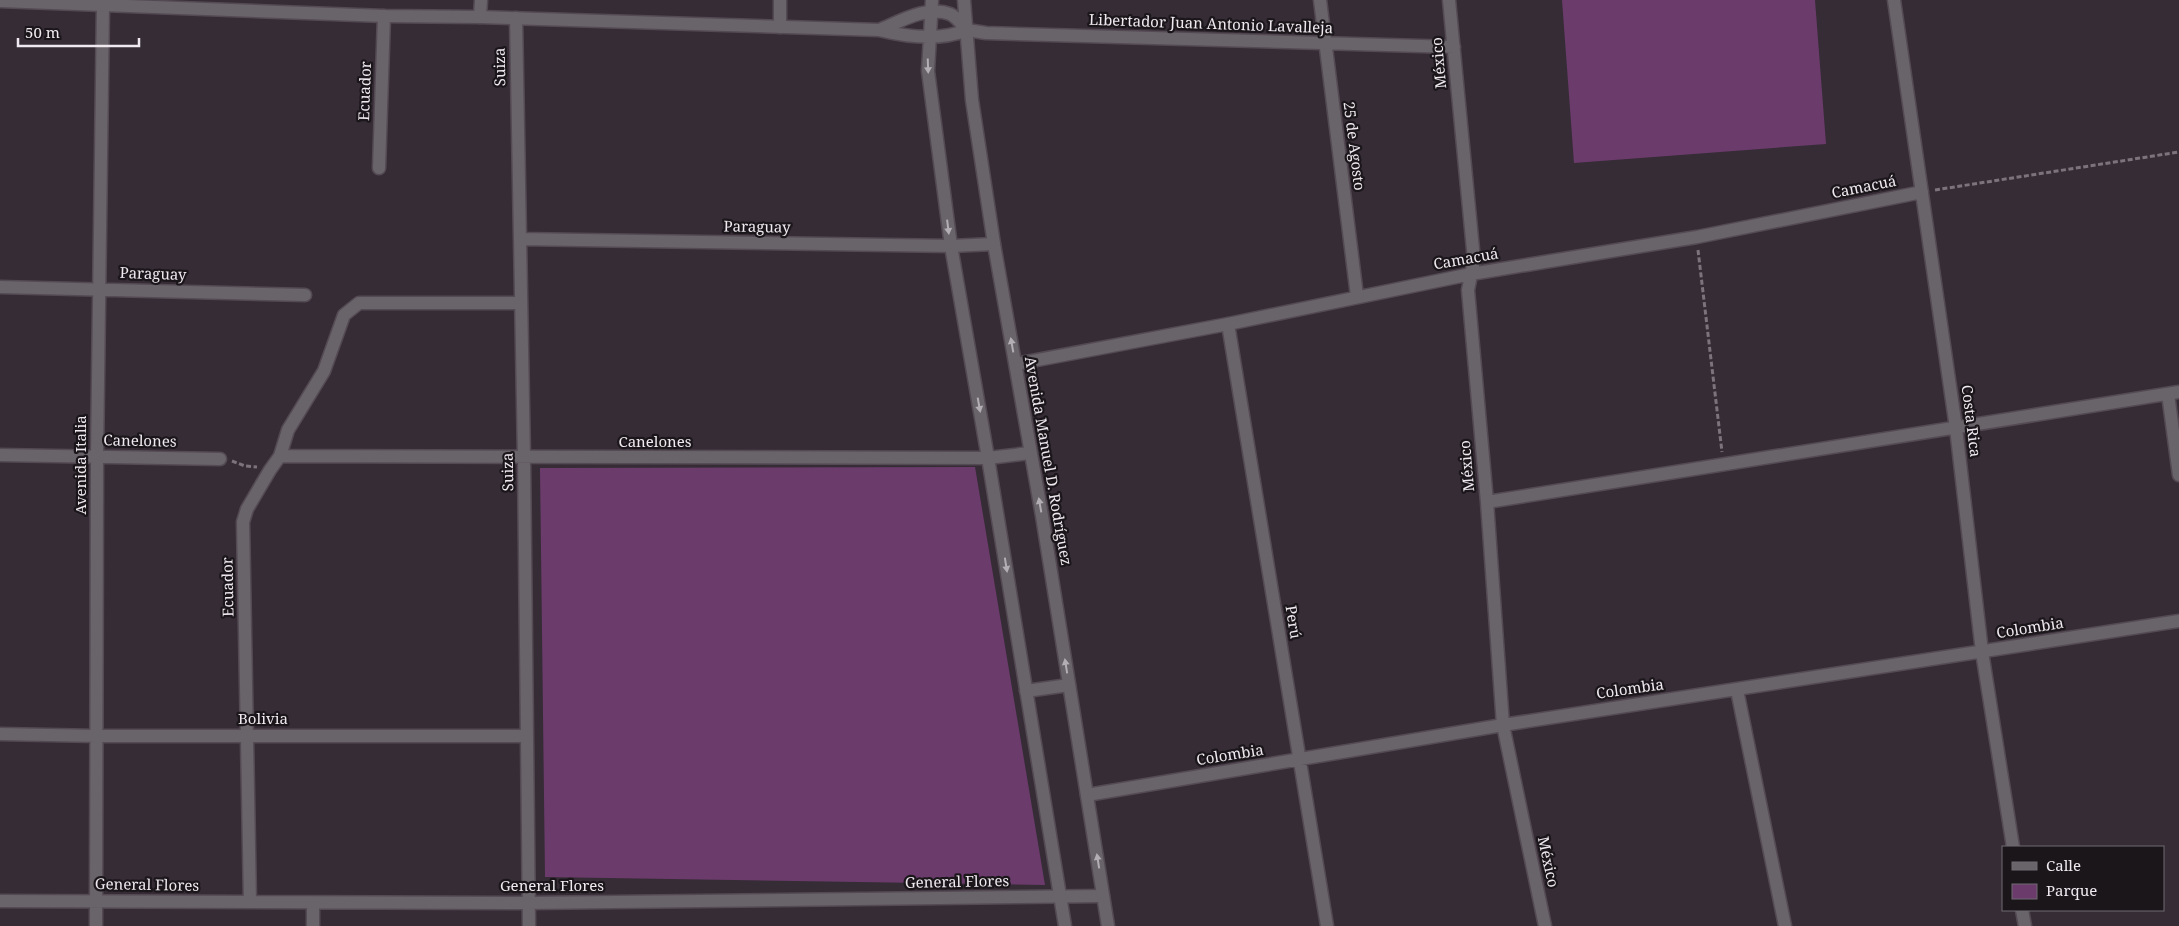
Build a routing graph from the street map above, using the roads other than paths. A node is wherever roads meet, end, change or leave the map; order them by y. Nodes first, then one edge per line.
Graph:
1 (481, 0) edge
2 (780, 0) edge
3 (964, 0) edge
4 (1320, 0) edge
5 (1449, 0) edge
6 (1894, 0) edge
7 (0, 1) edge
8 (181, 3) edge
9 (103, 5) junction
10 (931, 6) edge
11 (384, 16) junction
12 (480, 17) junction
13 (516, 18) junction
14 (780, 27) junction
15 (879, 30) junction
16 (967, 30) junction
17 (929, 36) junction
18 (1324, 43) junction
19 (1454, 47) junction
20 (378, 168) dead end
21 (1922, 192) junction
22 (520, 239) junction
23 (994, 244) junction
24 (951, 246) junction
25 (1471, 274) junction
26 (0, 287) edge
27 (99, 288) junction
28 (304, 295) dead end
29 (1357, 296) junction
30 (520, 303) junction
31 (1228, 324) junction
32 (1016, 364) junction
33 (2173, 393) edge
34 (1956, 428) junction
35 (1030, 453) junction
36 (0, 455) edge
37 (97, 456) junction
38 (280, 456) junction
39 (524, 458) junction
40 (988, 458) junction
41 (220, 459) road end
42 (2179, 475) edge
43 (1487, 502) junction
44 (2179, 621) edge
45 (1982, 652) junction
46 (1069, 685) junction
47 (1736, 690) junction
48 (1026, 691) junction
49 (1503, 725) junction
50 (0, 734) edge
51 (97, 736) junction
52 (246, 736) junction
53 (527, 736) junction
54 (1299, 760) junction
55 (1087, 795) junction
56 (2013, 846) edge
57 (1104, 896) junction
58 (1060, 897) junction
59 (0, 901) edge
60 (96, 901) junction
61 (250, 902) junction
62 (313, 903) junction
63 (529, 903) junction
64 (2022, 911) edge
65 (96, 926) edge
66 (313, 926) edge
67 (529, 926) edge
68 (1065, 926) edge
69 (1108, 926) edge
70 (1327, 926) edge
71 (1545, 926) edge
72 (1785, 926) edge
73 (2025, 926) edge

1 - 12 street
2 - 14 street
3 - 16 street, Avenida Manuel D. Rodríguez
4 - 18 street, 25 de Agosto
5 - 19 street, México
6 - 21 street, Costa Rica
7 - 9 street, Libertador Juan Antonio Lavalleja
8 - 9 street, Libertador Juan Antonio Lavalleja
8 - 11 street, Libertador Juan Antonio Lavalleja
9 - 27 street, Avenida Italia
10 - 15 street, Libertador Juan Antonio Lavalleja
10 - 16 street, Libertador Juan Antonio Lavalleja
10 - 17 street
11 - 12 street, Libertador Juan Antonio Lavalleja
11 - 20 street, Ecuador
12 - 13 street, Libertador Juan Antonio Lavalleja
13 - 14 street, Libertador Juan Antonio Lavalleja
13 - 22 street, Suiza
14 - 15 street, Libertador Juan Antonio Lavalleja
15 - 17 street, Libertador Juan Antonio Lavalleja
16 - 17 street, Libertador Juan Antonio Lavalleja
16 - 18 street, Libertador Juan Antonio Lavalleja
16 - 23 street, Avenida Manuel D. Rodríguez
17 -> 24 street
18 - 19 street, Libertador Juan Antonio Lavalleja
18 - 29 street, 25 de Agosto
19 - 25 street, México
21 - 25 street, Camacuá
21 - 34 street, Costa Rica
22 - 24 street, Paraguay
22 - 30 street, Suiza
23 - 24 street, Paraguay
32 -> 23 street, Avenida Manuel D. Rodríguez
24 -> 40 street
25 - 29 street, Camacuá
25 - 43 street, México
26 - 27 street, Paraguay
27 - 28 street, Paraguay
27 - 37 street, Avenida Italia
29 - 31 street, Camacuá
30 - 38 street, Ecuador
30 - 39 street, Suiza
31 - 32 street, Camacuá
31 - 54 street, Perú
32 - 35 street, Avenida Manuel D. Rodríguez
33 - 34 street
33 - 42 street
34 - 43 street
34 - 45 street, Costa Rica
35 - 40 street, Canelones
46 -> 35 street, Avenida Manuel D. Rodríguez
36 - 37 street, Canelones
37 - 41 street, Canelones
37 - 51 street, Avenida Italia
38 - 39 street, Canelones
38 - 52 street, Ecuador
39 - 40 street, Canelones
39 - 53 street, Suiza
40 -> 48 street
43 - 49 street, México
44 - 45 street, Colombia
45 - 47 street, Colombia
45 - 56 street, Costa Rica
46 - 48 street
46 - 55 street, Avenida Manuel D. Rodríguez
47 - 49 street, Colombia
47 - 72 street
48 - 58 street
49 - 54 street, Colombia
49 - 71 street, México
50 - 51 street, Bolivia
51 - 52 street, Bolivia
51 - 60 street, Avenida Italia
52 - 53 street, Bolivia
52 - 61 street, Ecuador
53 - 63 street, Suiza
54 - 55 street, Colombia
54 - 70 street, Perú
57 -> 55 street, Avenida Manuel D. Rodríguez
57 - 58 street, General Flores
57 - 69 street, Avenida Manuel D. Rodríguez
58 - 63 street, General Flores
58 - 68 street
59 - 60 street, General Flores
60 - 61 street, General Flores
60 - 65 street, Avenida Italia
61 - 62 street, General Flores
62 - 63 street, General Flores
62 - 66 street
63 - 67 street, Suiza
64 - 73 street

